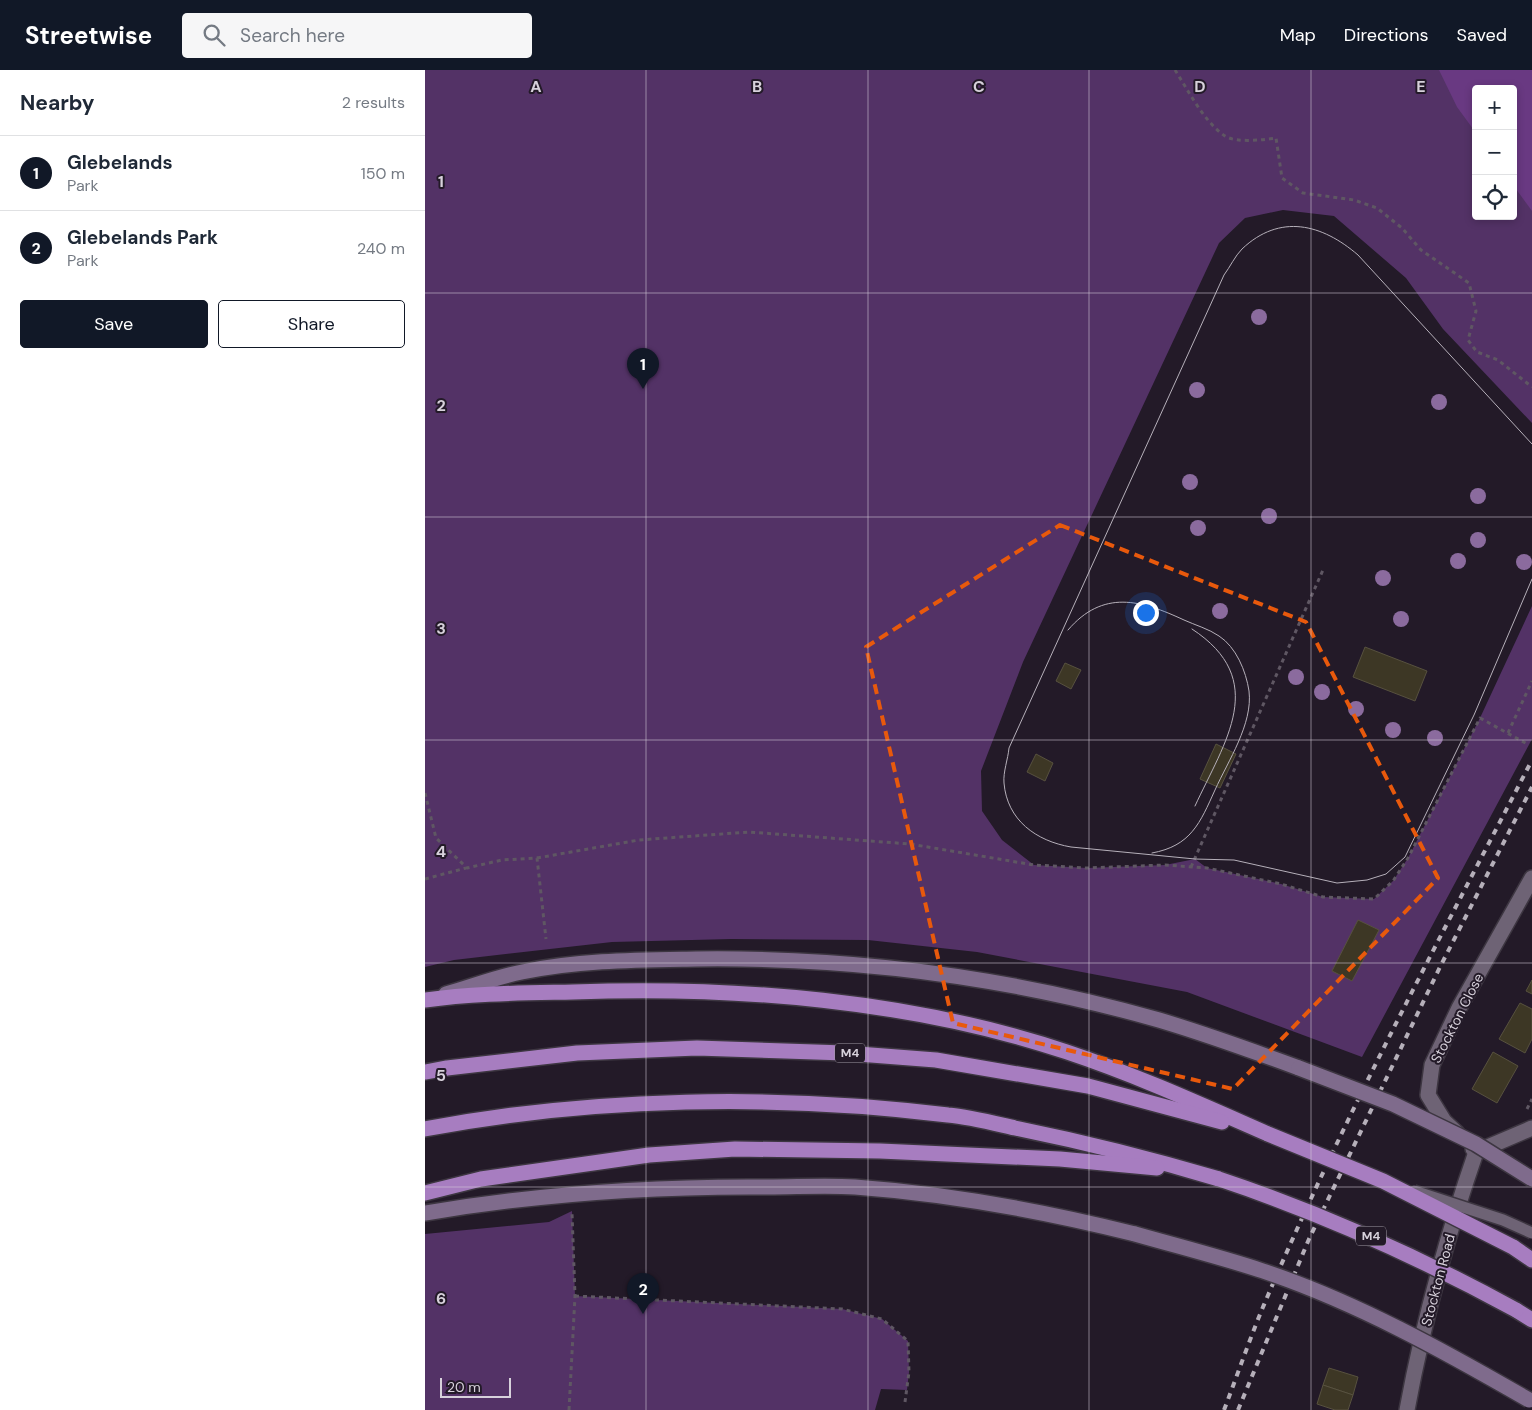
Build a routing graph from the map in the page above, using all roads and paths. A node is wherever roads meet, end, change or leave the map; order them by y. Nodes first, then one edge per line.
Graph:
1 (1175, 70) edge
2 (1532, 388) edge
3 (1323, 570) dead end
4 (1532, 681) edge
5 (1508, 733) junction
6 (1529, 745) dead end
7 (425, 794) edge
8 (537, 858) junction
9 (467, 868) junction
10 (1190, 868) junction
11 (425, 878) edge
12 (1532, 878) edge
13 (546, 939) dead end
14 (428, 999) edge
15 (425, 1072) edge
16 (1532, 1128) edge
17 (425, 1129) edge
18 (1268, 1134) junction
19 (1476, 1152) junction
20 (1198, 1172) junction
21 (1532, 1179) edge
22 (1383, 1180) junction
23 (425, 1194) edge
24 (572, 1211) dead end
25 (425, 1213) edge
26 (1532, 1233) edge
27 (1532, 1260) edge
28 (575, 1296) junction
29 (1532, 1320) edge
30 (1530, 1401) edge
31 (905, 1402) dead end
32 (569, 1410) edge
33 (1407, 1410) edge

1 - 2 path
3 - 10 path
4 - 5 path
5 - 6 path
5 - 10 path
7 - 9 path
8 - 9 path
8 - 10 path
8 - 13 path
9 - 11 path
12 - 19 street, Stockton Close
14 - 18 highway, M4
14 - 21 main road, bridge
15 - 18 highway, M4
16 - 19 street
17 - 20 highway, M4
18 - 22 highway, M4, bridge
19 - 33 street, Stockton Road
20 - 23 highway, M4
20 - 29 highway, M4, bridge
22 - 26 lane, bridge
22 - 27 highway, M4, bridge
24 - 28 path
25 - 30 main road, bridge
28 - 31 path
28 - 32 path

